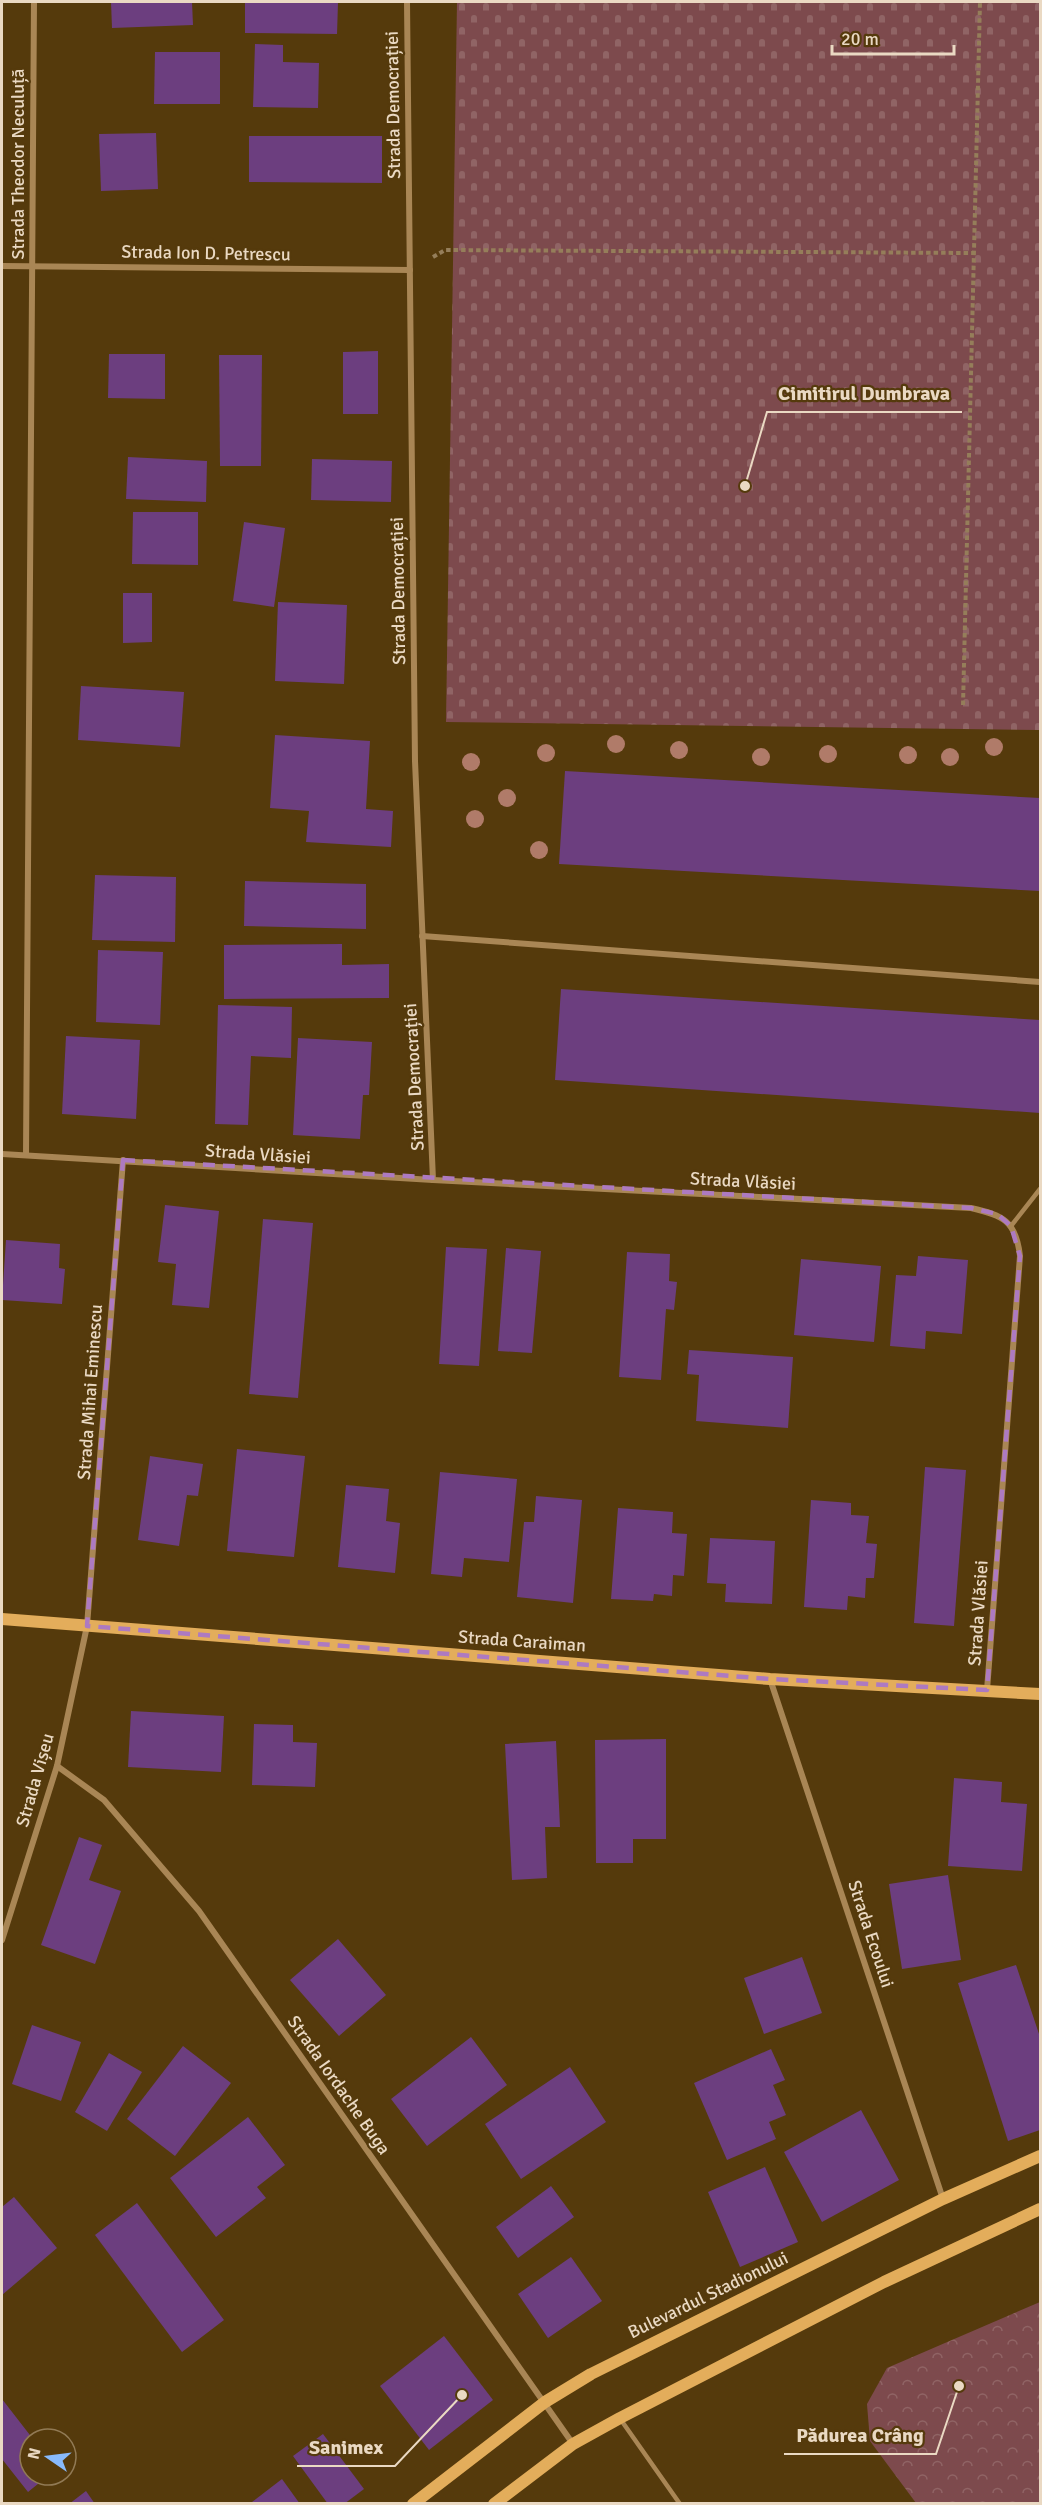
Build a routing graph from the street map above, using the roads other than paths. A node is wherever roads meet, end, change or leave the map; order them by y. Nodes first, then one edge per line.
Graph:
1 (34, 2) edge
2 (407, 2) edge
3 (2, 266) edge
4 (32, 267) junction
5 (410, 270) junction
6 (422, 936) junction
7 (1041, 982) edge
8 (2, 1154) edge
9 (26, 1155) junction
10 (123, 1160) junction
11 (433, 1180) junction
12 (1041, 1189) edge
13 (1011, 1226) junction
14 (2, 1619) edge
15 (87, 1626) junction
16 (770, 1679) junction
17 (987, 1690) junction
18 (1041, 1694) edge
19 (57, 1766) junction
20 (2, 1940) edge
21 (1041, 2156) edge
22 (944, 2199) junction
23 (1041, 2209) edge
24 (545, 2402) junction
25 (620, 2418) junction
26 (573, 2444) junction
27 (413, 2504) edge
28 (494, 2504) edge
29 (680, 2504) edge

1 - 4 street, Strada Theodor Neculuță
2 - 5 street, Strada Democrației
3 - 4 street, Strada Ion D. Petrescu
4 - 5 street, Strada Ion D. Petrescu
4 - 9 street, Strada Theodor Neculuță
5 - 6 street, Strada Democrației
6 - 7 street
6 - 11 street, Strada Democrației
8 - 9 street, Strada Vlăsiei
9 - 10 street, Strada Vlăsiei
10 - 11 street, Strada Vlăsiei
10 - 15 street, Strada Mihai Eminescu
11 - 13 street, Strada Vlăsiei
12 - 13 lane
13 - 17 street, Strada Vlăsiei
14 - 15 main road, Strada Caraiman
15 - 16 main road, Strada Caraiman
15 - 19 street, Strada Vișeu
16 - 17 main road, Strada Caraiman
16 - 22 street, Strada Ecoului
17 - 18 main road, Strada Caraiman
19 - 20 street, Strada Vișeu
19 - 24 street, Strada Iordache Buga
21 - 22 main road, Bulevardul Stadionului
22 - 24 main road, Bulevardul Stadionului
23 - 25 main road
24 - 26 street, Strada Iordache Buga
24 - 27 main road, Bulevardul Stadionului
25 - 26 main road
25 - 29 lane
26 - 28 main road

